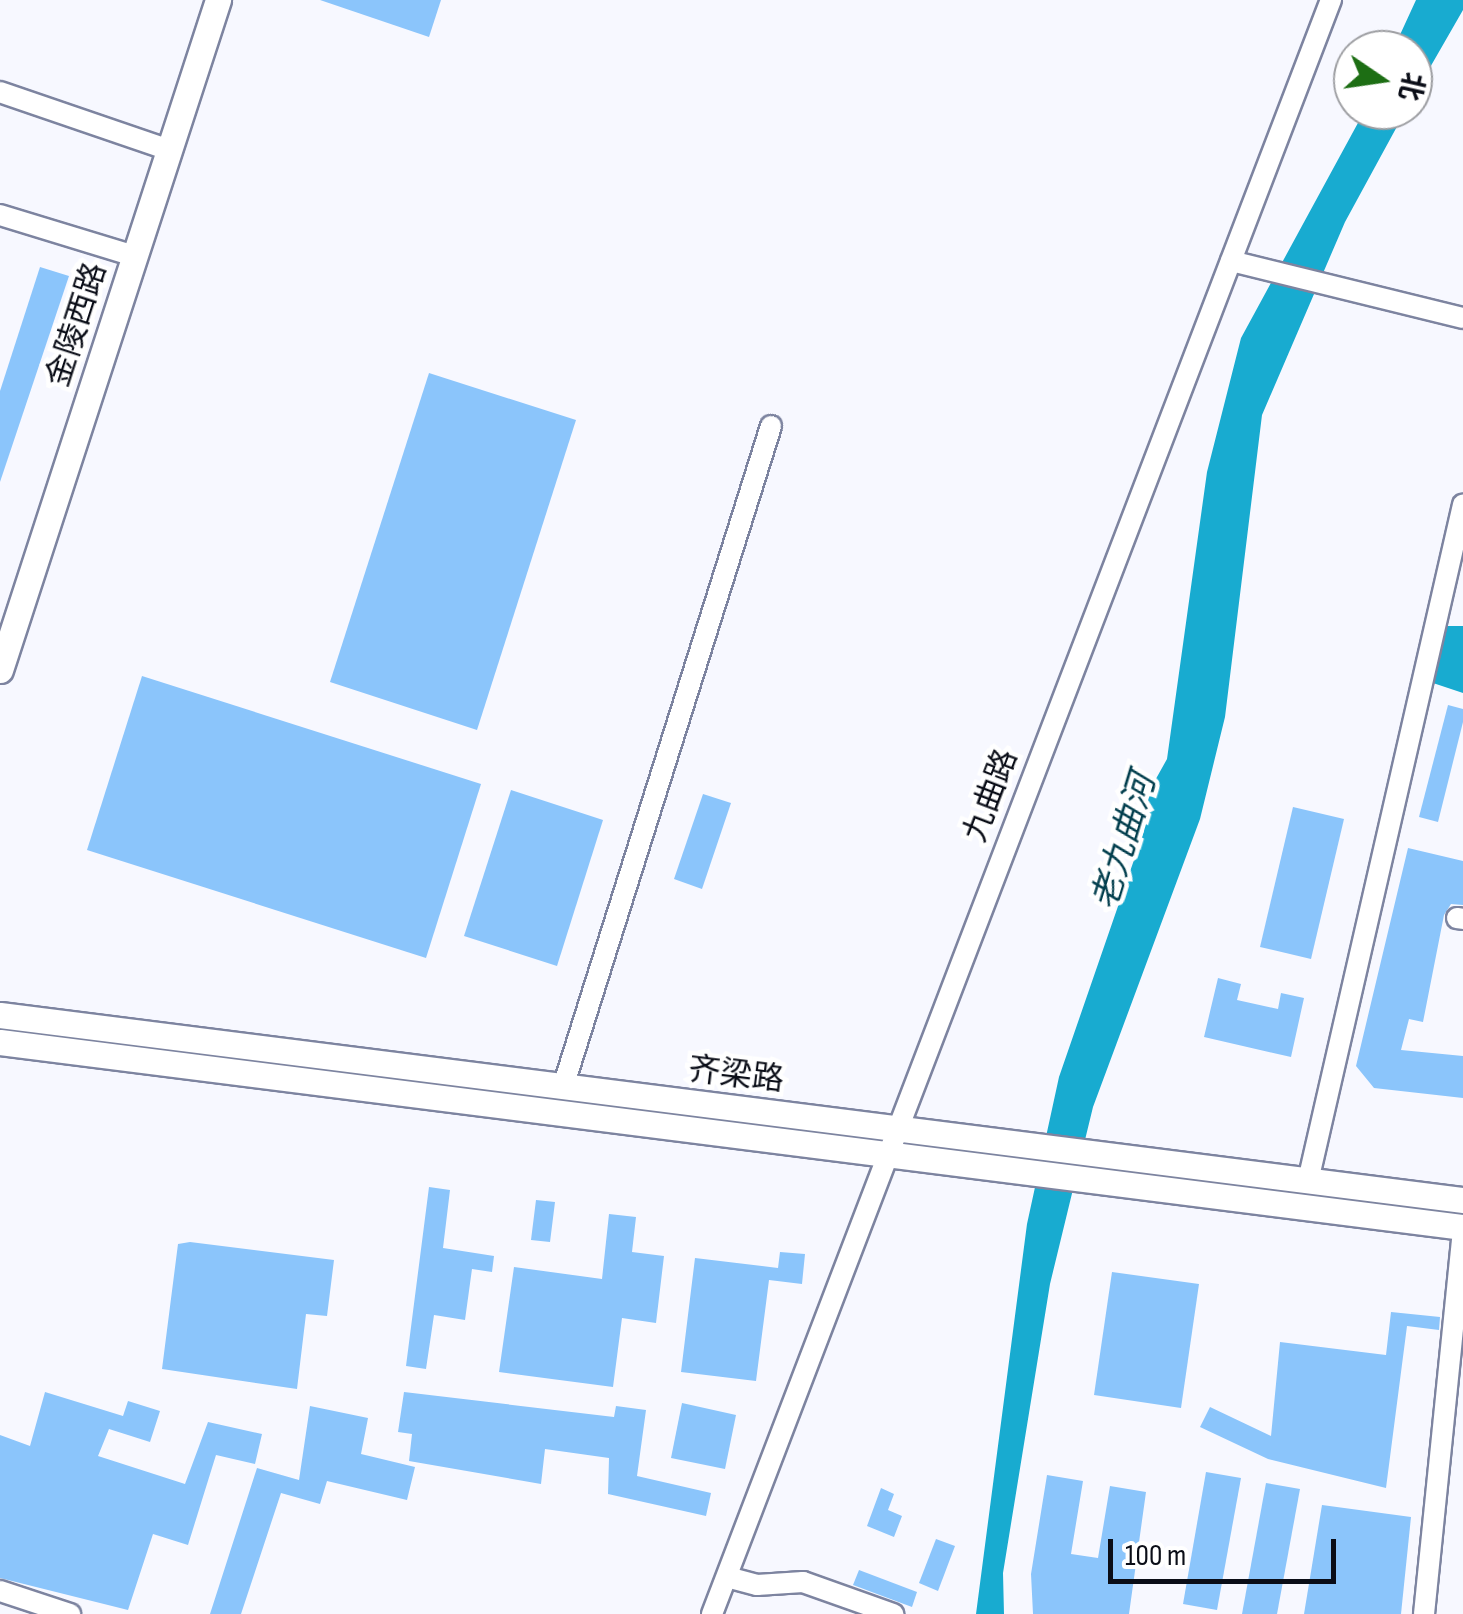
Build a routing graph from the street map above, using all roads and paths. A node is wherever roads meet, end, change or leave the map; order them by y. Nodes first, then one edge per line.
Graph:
1 (218, 0) edge
2 (1332, 0) edge
3 (0, 92) edge
4 (169, 150) junction
5 (0, 214) edge
6 (134, 256) junction
7 (1231, 261) junction
8 (1463, 318) edge
9 (770, 426) dead end
10 (1463, 505) edge
11 (0, 670) edge
12 (0, 1015) edge
13 (0, 1042) edge
14 (564, 1087) junction
15 (900, 1129) junction
16 (890, 1155) junction
17 (1308, 1181) junction
18 (1463, 1200) edge
19 (1463, 1228) edge
20 (1455, 1396) edge
21 (727, 1577) junction
22 (0, 1591) edge
23 (70, 1614) edge
24 (712, 1614) edge
25 (893, 1614) edge
26 (1424, 1614) edge

1 - 4 main road, 金陵西路
2 - 7 street, 九曲路
3 - 4 street
4 - 6 main road, 金陵西路
5 - 6 street
6 - 11 main road, 金陵西路
7 - 8 street
7 - 15 street, 九曲路
9 - 14 street
10 - 17 street
12 - 14 main road, 齐梁路
13 - 16 main road, 齐梁路
14 - 15 main road, 齐梁路
15 - 16 street, 九曲路
15 - 17 main road, 齐梁路
16 - 19 main road, 齐梁路
16 - 21 street, 九曲路
17 - 18 main road, 齐梁路
19 - 20 street
20 - 26 street
21 - 24 street, 九曲路
21 - 25 street
22 - 23 street

